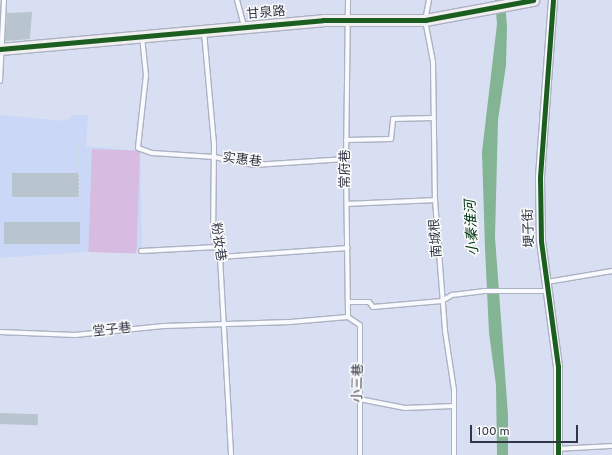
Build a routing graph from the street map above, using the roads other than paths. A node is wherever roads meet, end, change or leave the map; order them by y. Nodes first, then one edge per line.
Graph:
1 (4, 0) edge
2 (237, 0) edge
3 (348, 0) edge
4 (429, 0) edge
5 (533, 0) edge
6 (553, 0) edge
7 (346, 20) junction
8 (425, 20) junction
9 (244, 27) junction
10 (204, 30) junction
11 (142, 37) junction
12 (1, 49) edge
13 (0, 82) edge
14 (433, 118) junction
15 (346, 140) junction
16 (214, 157) junction
17 (346, 159) junction
18 (435, 200) junction
19 (346, 204) junction
20 (217, 247) junction
21 (348, 248) junction
22 (141, 251) dead end
23 (220, 257) junction
24 (612, 272) edge
25 (546, 282) junction
26 (548, 291) junction
27 (442, 301) junction
28 (348, 302) junction
29 (348, 317) junction
30 (223, 322) junction
31 (0, 332) edge
32 (359, 399) junction
33 (454, 406) junction
34 (612, 446) edge
35 (558, 452) edge
36 (231, 455) edge
37 (360, 455) edge
38 (454, 455) edge

1 - 12 lane
2 - 9 lane
3 - 7 lane, 常府巷
4 - 8 lane
5 - 8 street, 甘泉路
6 - 25 street, 埂子街
7 - 8 street, 甘泉路
7 - 9 street, 甘泉路
7 - 15 lane, 常府巷
8 - 14 lane, 南城根
9 - 10 street, 甘泉路
10 - 11 street, 甘泉路
10 - 16 lane, 粉妆巷
11 - 12 street, 甘泉路
11 - 16 lane, 实惠巷
12 - 13 lane
14 - 15 lane
14 - 18 lane, 南城根
15 - 17 lane, 常府巷
16 - 17 lane, 实惠巷
16 - 20 lane, 粉妆巷
17 - 19 lane, 常府巷
18 - 19 lane
18 - 27 lane, 南城根
19 - 21 lane, 常府巷
20 - 22 lane
20 - 23 lane, 粉妆巷
21 - 23 lane
21 - 28 lane, 常府巷
23 - 30 lane, 粉妆巷
24 - 25 lane
25 - 26 street, 埂子街
26 - 27 lane
26 - 35 street, 埂子街
27 - 28 lane
27 - 33 lane, 南城根
28 - 29 lane, 常府巷
29 - 30 lane, 堂子巷
29 - 32 lane, 小三巷
30 - 31 lane, 堂子巷
30 - 36 lane, 粉妆巷
32 - 33 lane
32 - 37 lane, 小三巷
33 - 38 lane, 南城根
34 - 35 lane

